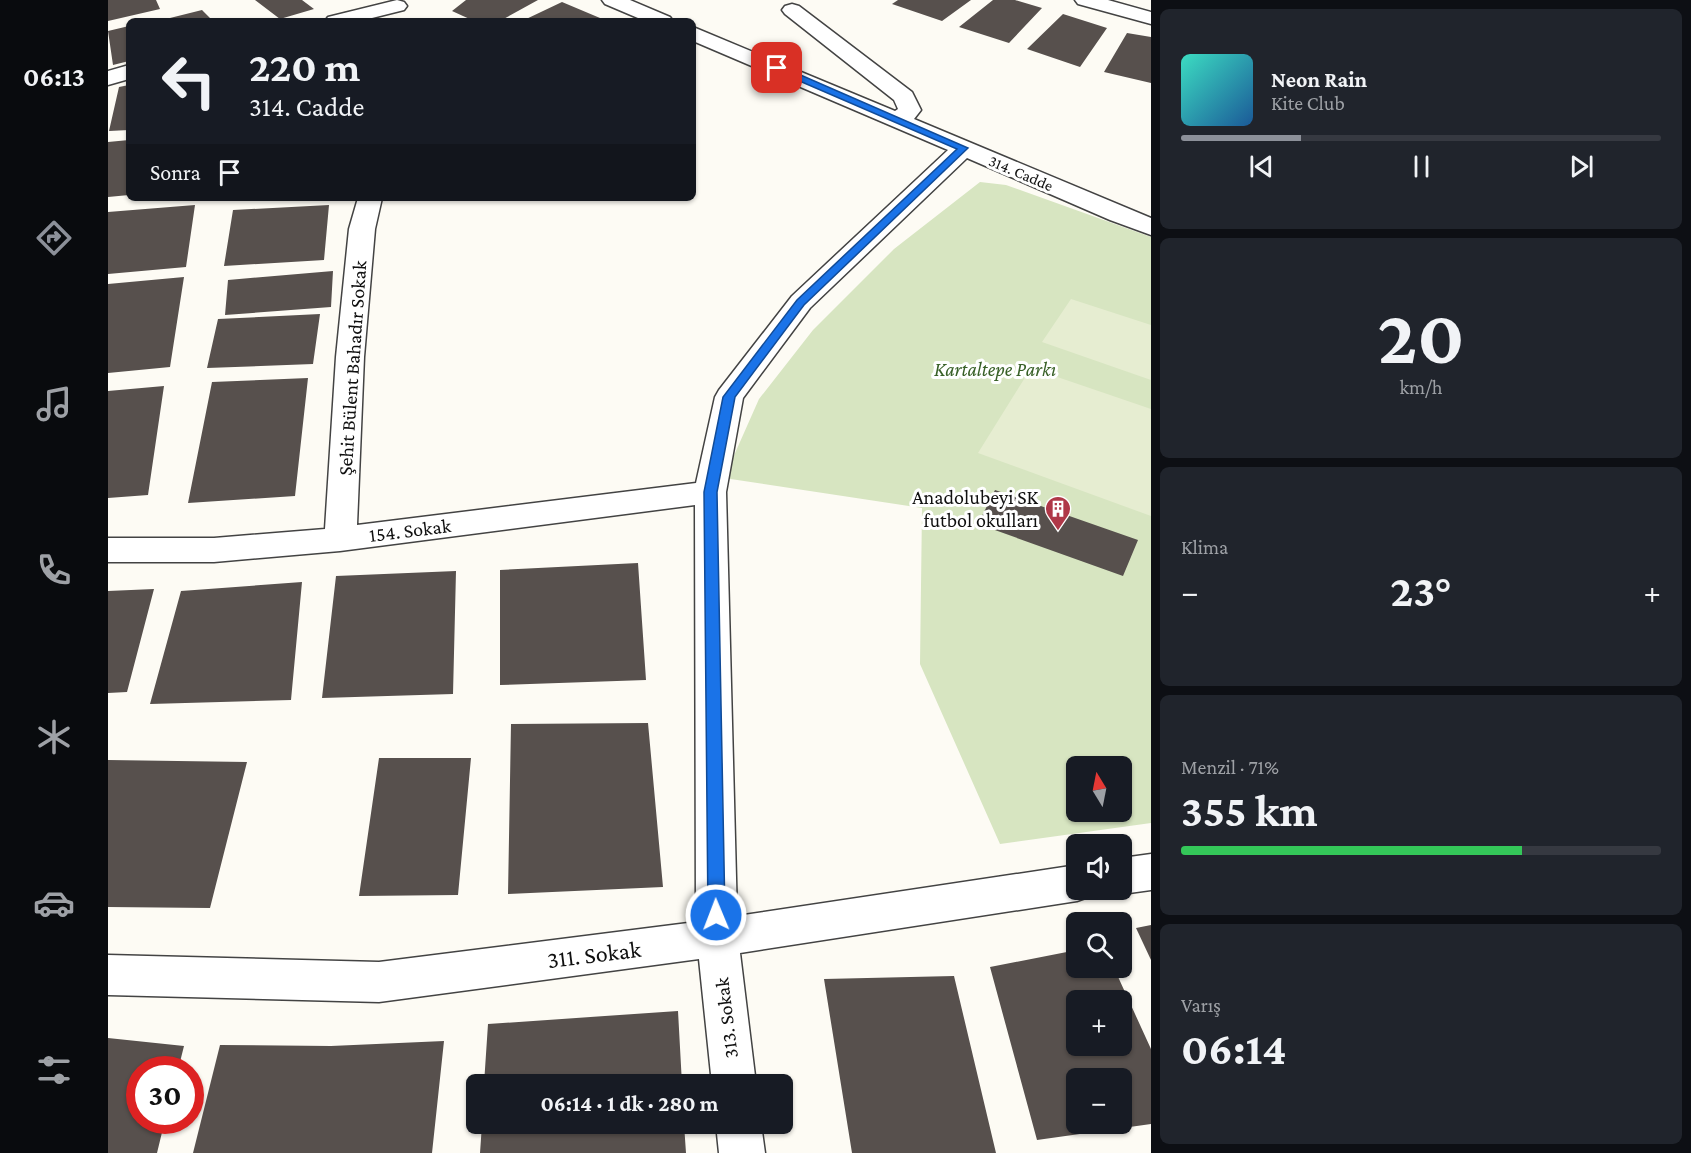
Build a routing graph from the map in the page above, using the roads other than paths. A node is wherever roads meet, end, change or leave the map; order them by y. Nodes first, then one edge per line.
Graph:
1 (612, 0) edge
2 (1085, 0) edge
3 (402, 9) edge
4 (792, 9) dead end
5 (352, 18) edge
6 (656, 18) edge
7 (1151, 18) edge
8 (696, 34) edge
9 (126, 73) edge
10 (108, 78) edge
11 (899, 120) junction
12 (964, 148) junction
13 (369, 201) edge
14 (1151, 227) edge
15 (710, 492) junction
16 (340, 539) junction
17 (108, 550) edge
18 (1151, 872) edge
19 (1132, 875) edge
20 (1066, 885) edge
21 (717, 938) junction
22 (108, 975) edge
23 (733, 1074) edge
24 (740, 1134) edge
25 (742, 1153) edge

1 - 6 street
2 - 7 street
3 - 5 street
4 - 11 street
8 - 11 street, 314. Cadde
9 - 10 street
11 - 12 street, 314. Cadde
12 - 14 street, 314. Cadde
12 - 15 street, 313. Sokak
13 - 16 street, Şehit Bülent Bahadır Sokak
15 - 16 street, 154. Sokak
15 - 21 street, 313. Sokak
16 - 17 street, 154. Sokak
18 - 19 street
20 - 21 street, 311. Sokak
21 - 22 street, 311. Sokak
21 - 23 street, 313. Sokak
24 - 25 street

